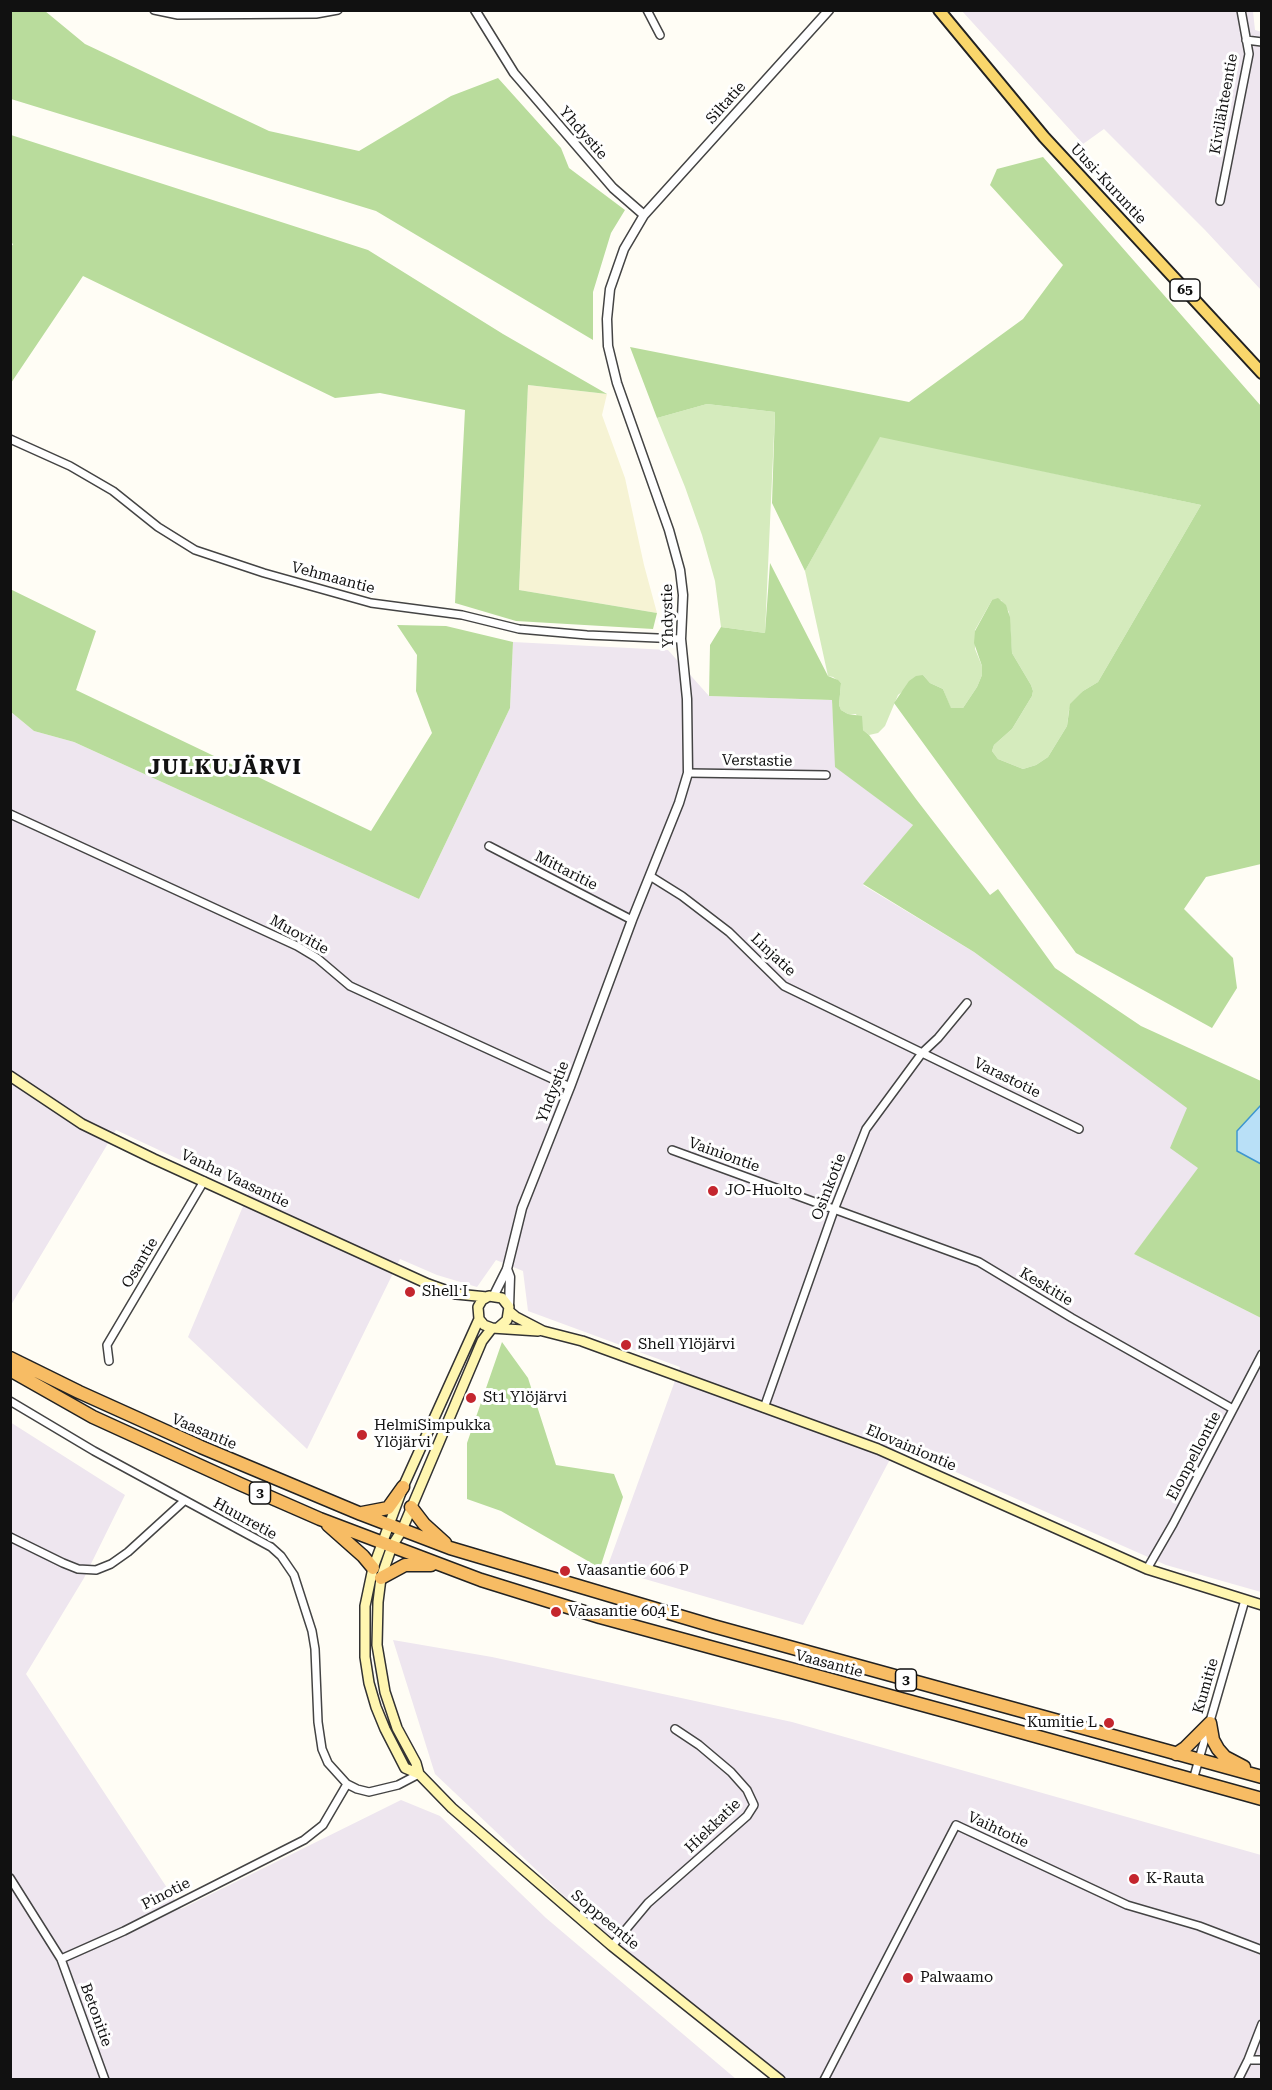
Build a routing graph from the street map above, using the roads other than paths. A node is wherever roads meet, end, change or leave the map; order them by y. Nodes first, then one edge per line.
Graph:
1 (154, 10) edge
2 (338, 10) edge
3 (475, 10) edge
4 (647, 10) edge
5 (829, 10) edge
6 (939, 10) edge
7 (1240, 10) edge
8 (284, 12) edge
9 (660, 35) dead end
10 (1246, 40) junction
11 (1262, 42) edge
12 (1220, 201) dead end
13 (644, 215) junction
14 (1262, 373) edge
15 (10, 439) edge
16 (681, 639) junction
17 (688, 773) junction
18 (826, 776) dead end
19 (10, 814) edge
20 (489, 846) dead end
21 (650, 876) junction
22 (632, 920) junction
23 (967, 1003) dead end
24 (922, 1053) junction
25 (10, 1076) edge
26 (570, 1087) junction
27 (1080, 1129) dead end
28 (672, 1150) dead end
29 (204, 1181) junction
30 (834, 1210) junction
31 (507, 1269) junction
32 (456, 1294) junction
33 (490, 1296) junction
34 (510, 1310) junction
35 (478, 1315) junction
36 (495, 1328) junction
37 (543, 1331) junction
38 (1262, 1354) edge
39 (10, 1358) edge
40 (109, 1361) dead end
41 (10, 1370) edge
42 (10, 1401) edge
43 (764, 1408) junction
44 (1233, 1410) junction
45 (403, 1487) junction
46 (184, 1501) junction
47 (411, 1507) junction
48 (361, 1514) junction
49 (320, 1519) junction
50 (390, 1525) junction
51 (402, 1530) junction
52 (10, 1537) edge
53 (387, 1544) junction
54 (450, 1548) junction
55 (445, 1567) junction
56 (1147, 1569) junction
57 (377, 1573) junction
58 (1245, 1600) junction
59 (1262, 1605) edge
60 (1210, 1723) junction
61 (675, 1729) dead end
62 (1176, 1754) junction
63 (1199, 1761) junction
64 (419, 1774) junction
65 (1262, 1776) edge
66 (1193, 1780) junction
67 (347, 1784) junction
68 (1262, 1799) edge
69 (10, 1878) edge
70 (612, 1946) junction
71 (1262, 1950) edge
72 (61, 1959) junction
73 (1262, 2024) edge
74 (1248, 2060) junction
75 (1262, 2060) edge
76 (105, 2079) edge
77 (780, 2079) edge
78 (825, 2079) edge
79 (1238, 2079) edge

1 - 8 street
2 - 8 street
3 - 13 street, Yhdystie
4 - 9 street
5 - 13 street, Siltatie
6 - 14 main road, Uusi-Kuruntie / 65
7 - 10 street, Kivilähteentie
10 - 11 street
10 - 12 street, Kivilähteentie
13 - 16 street, Yhdystie
15 - 16 street, Vehmaantie
16 - 17 street, Yhdystie
17 - 18 street, Verstastie
17 - 21 street, Yhdystie
19 - 26 street, Muovitie
20 - 22 street, Mittaritie
21 - 22 street, Yhdystie
21 - 24 street, Linjatie
22 - 26 street, Yhdystie
23 - 24 street, Osinkotie
24 - 27 street, Varastotie
24 - 30 street, Osinkotie
25 - 29 main road, Vanha Vaasantie
26 - 31 street, Yhdystie
28 - 30 street, Vainiontie
29 - 32 main road, Vanha Vaasantie
29 - 40 street, Osantie
30 - 43 street, Osinkotie
30 - 44 street, Keskitie
31 - 33 street, Yhdystie
31 - 34 street, Yhdystie
32 - 33 main road, Vanha Vaasantie
32 - 35 main road, Vanha Vaasantie
33 - 34 main road
33 - 35 main road
34 - 36 main road
34 - 37 main road, Elovainiontie
35 - 36 main road
35 - 45 main road
36 - 37 main road, Elovainiontie
36 - 47 main road
37 - 43 main road, Elovainiontie
38 - 44 street, Elonpellontie
39 - 48 highway, Vaasantie / 3
41 - 49 highway, Vaasantie / 3
42 - 46 street, Huurretie
43 - 56 main road, Elovainiontie
44 - 56 street, Elonpellontie
45 - 48 highway
45 - 50 main road
46 - 52 street
46 - 67 street, Huurretie
47 - 51 main road
47 - 54 highway
48 - 50 highway, Vaasantie / 3
49 - 53 highway, Vaasantie / 3
49 - 57 highway
50 - 51 highway, 3
50 - 53 main road, Soppeentie
51 - 53 main road, Soppeentie
51 - 54 highway, Vaasantie / 3
53 - 55 highway, Vaasantie / 3
53 - 57 main road, Soppeentie
54 - 62 highway, Vaasantie / 3
55 - 57 highway
55 - 66 highway, Vaasantie / 3
56 - 58 main road, Elovainiontie
57 - 64 main road, Soppeentie
58 - 59 main road, Elovainiontie
58 - 60 street, Kumitie
60 - 62 highway
60 - 63 street, Kumitie
60 - 65 highway
61 - 70 street, Hiekkatie
62 - 63 highway, Vaasantie / 3
63 - 65 highway, Vaasantie / 3
63 - 66 street, Kumitie
64 - 67 street
64 - 70 main road, Soppeentie
66 - 68 highway, Vaasantie / 3
67 - 72 street, Pinotie
69 - 72 street
70 - 77 main road, Soppeentie
71 - 78 street, Vaihtotie
72 - 76 street, Betonitie
73 - 74 street
74 - 75 street
74 - 79 street

